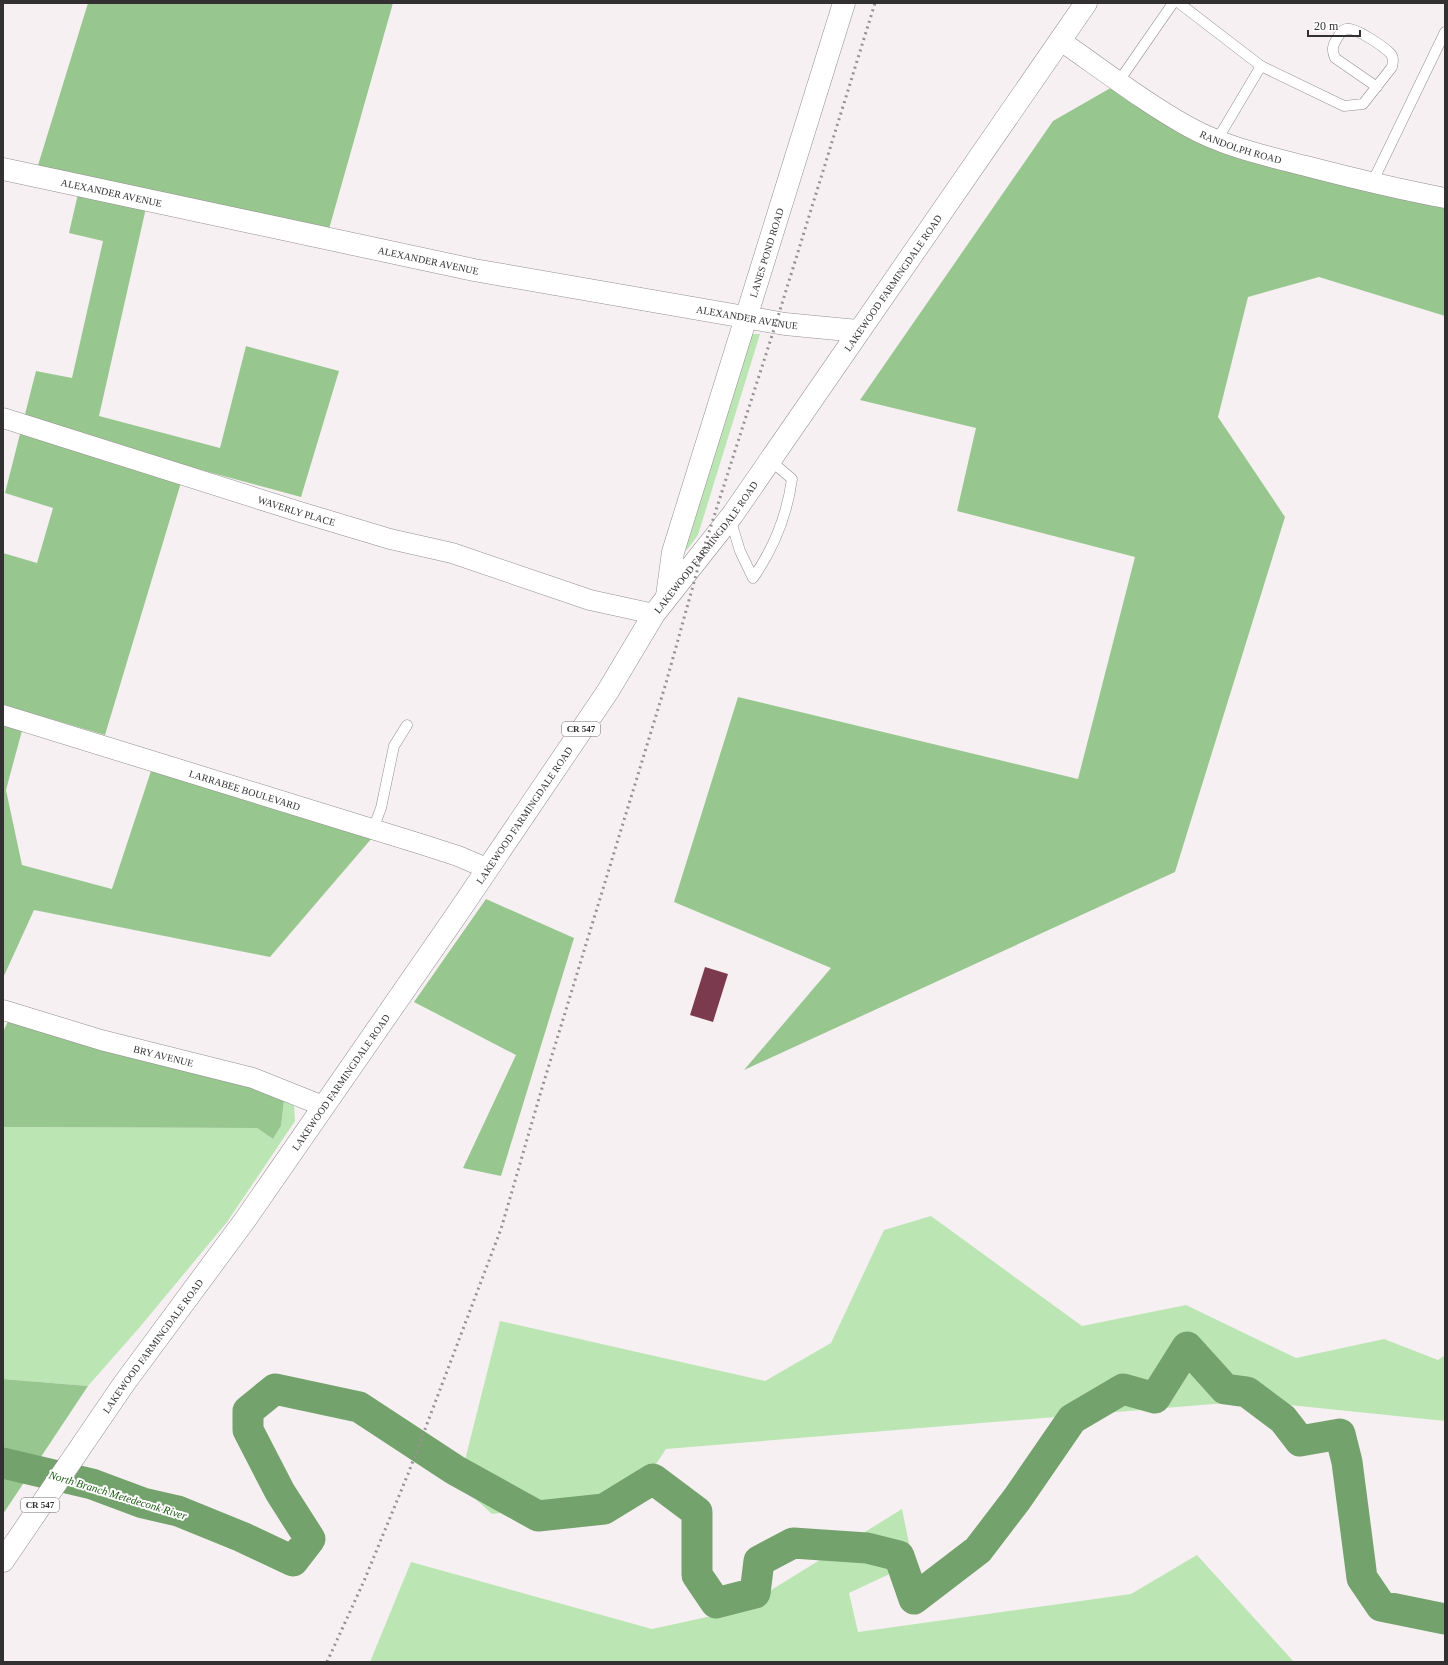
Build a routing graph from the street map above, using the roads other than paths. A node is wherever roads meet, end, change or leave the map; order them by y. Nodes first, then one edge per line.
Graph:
1 (844, 3) edge
2 (1086, 3) edge
3 (1173, 3) edge
4 (1179, 3) edge
5 (1445, 32) edge
6 (1061, 40) junction
7 (1261, 66) junction
8 (1119, 81) junction
9 (1377, 87) junction
10 (1217, 140) junction
11 (3, 169) edge
12 (1372, 183) junction
13 (1445, 198) edge
14 (746, 317) junction
15 (858, 331) junction
16 (3, 418) edge
17 (771, 460) junction
18 (730, 518) junction
19 (667, 596) junction
20 (654, 614) junction
21 (3, 715) edge
22 (407, 725) dead end
23 (373, 829) junction
24 (486, 868) junction
25 (3, 1010) edge
26 (323, 1106) junction
27 (8, 1553) edge

1 - 14 main road, LANES POND ROAD
2 - 6 main road, LAKEWOOD FARMINGDALE ROAD / CR 547
3 - 8 lane
4 - 7 lane
5 - 12 lane
6 - 8 street, RANDOLPH ROAD
6 - 15 main road, LAKEWOOD FARMINGDALE ROAD / CR 547
7 - 9 lane
7 - 10 lane
8 - 10 street, RANDOLPH ROAD
9 - 9 lane
10 - 12 street, RANDOLPH ROAD
11 - 14 main road, ALEXANDER AVENUE
12 - 13 street, RANDOLPH ROAD
14 - 15 main road, ALEXANDER AVENUE
14 - 19 main road, LANES POND ROAD
15 - 17 main road, LAKEWOOD FARMINGDALE ROAD / CR 547
16 - 20 street, WAVERLY PLACE
17 - 18 main road, LAKEWOOD FARMINGDALE ROAD / CR 547
17 - 18 lane
18 - 19 main road, LAKEWOOD FARMINGDALE ROAD / CR 547
19 - 20 main road, LAKEWOOD FARMINGDALE ROAD / CR 547
20 - 24 main road, LAKEWOOD FARMINGDALE ROAD / CR 547
21 - 23 street, LARRABEE BOULEVARD
22 - 23 lane
23 - 24 street, LARRABEE BOULEVARD
24 - 26 main road, LAKEWOOD FARMINGDALE ROAD / CR 547
25 - 26 street, BRY AVENUE
26 - 27 main road, LAKEWOOD FARMINGDALE ROAD / CR 547

